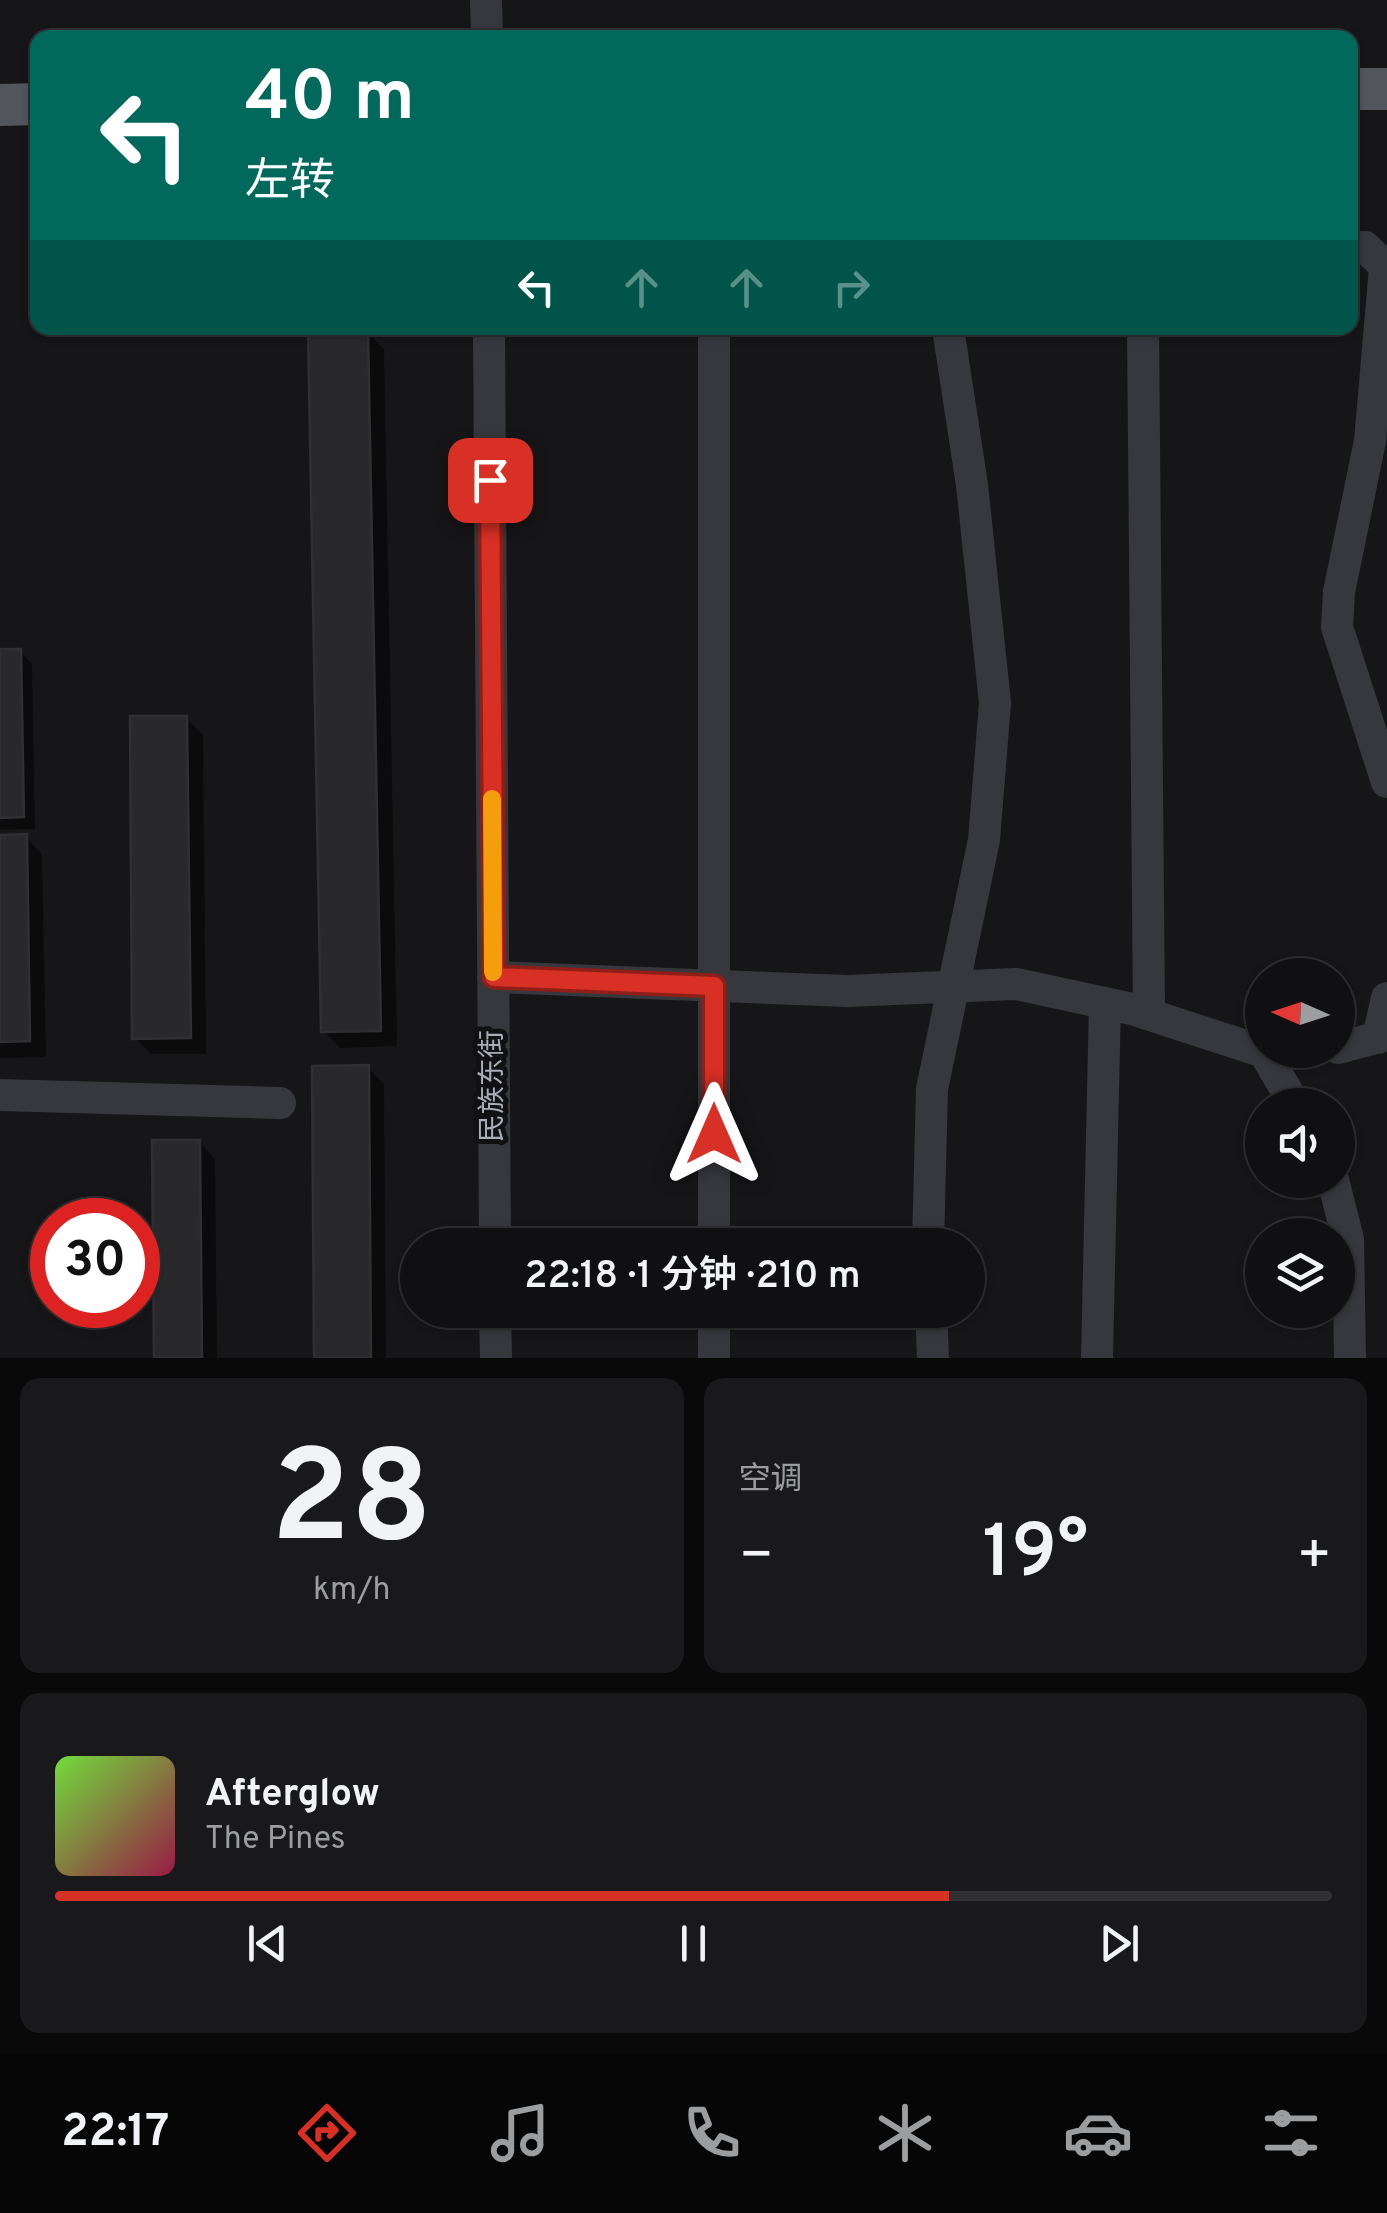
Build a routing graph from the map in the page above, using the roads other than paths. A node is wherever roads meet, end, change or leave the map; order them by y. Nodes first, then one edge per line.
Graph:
1 (486, 0) edge
2 (486, 30) edge
3 (1358, 89) edge
4 (1387, 89) edge
5 (30, 104) edge
6 (0, 105) edge
7 (1358, 247) edge
8 (1386, 268) edge
9 (489, 335) edge
10 (714, 335) edge
11 (949, 335) edge
12 (1143, 335) edge
13 (1387, 782) edge
14 (494, 977) junction
15 (714, 986) junction
16 (954, 986) junction
17 (1387, 998) edge
18 (1105, 1003) junction
19 (1148, 1014) junction
20 (1382, 1036) edge
21 (1355, 1043) edge
22 (1245, 1046) edge
23 (0, 1094) edge
24 (280, 1103) dead end
25 (1338, 1198) edge
26 (495, 1228) edge
27 (714, 1228) edge
28 (928, 1228) edge
29 (495, 1328) edge
30 (714, 1328) edge
31 (932, 1328) edge
32 (496, 1358) edge
33 (714, 1358) edge
34 (933, 1358) edge
35 (1097, 1358) edge
36 (1350, 1358) edge

1 - 2 street
3 - 4 main road
5 - 6 main road
7 - 8 street
8 - 13 street
9 - 14 street, 民族东街
10 - 15 street
11 - 16 street
12 - 19 street
14 - 15 street
14 - 26 street, 民族东街
15 - 16 street
15 - 27 street
16 - 18 street
16 - 28 street
17 - 20 street
18 - 19 street
18 - 35 street
19 - 22 street
20 - 21 street
23 - 24 street
25 - 36 street
29 - 32 street
30 - 33 street
31 - 34 street

